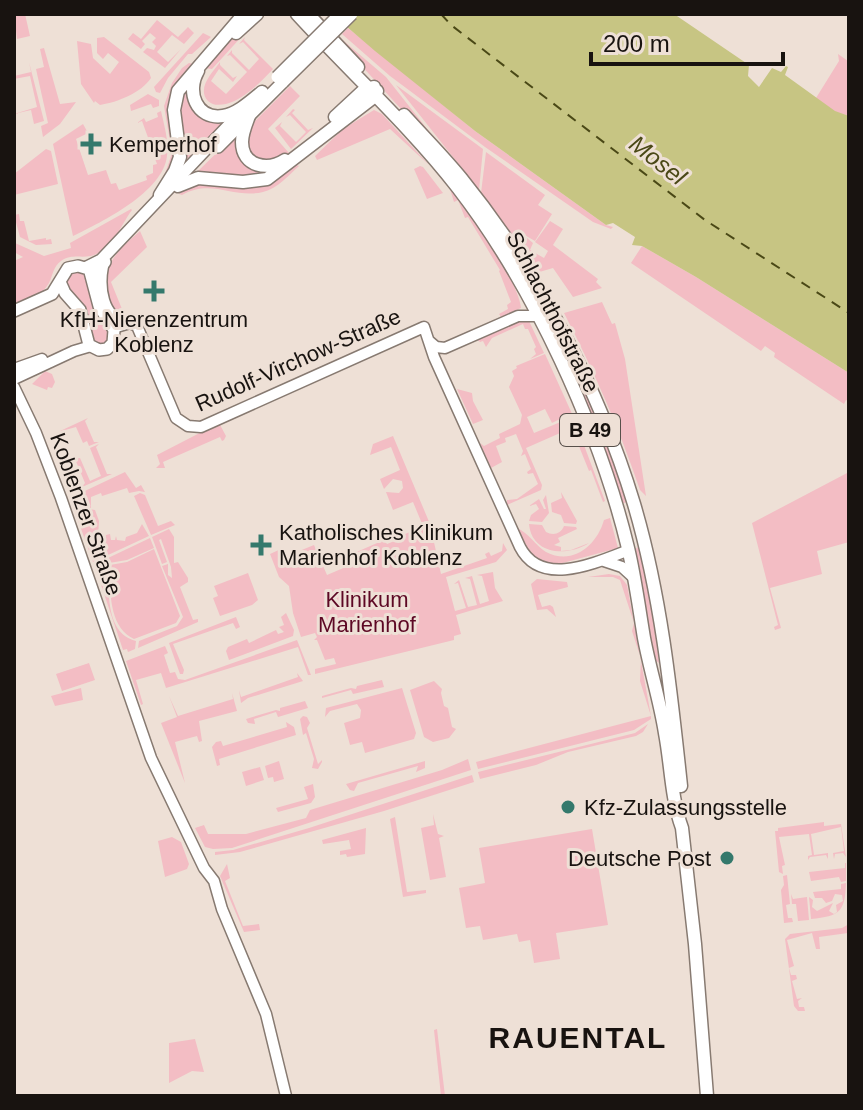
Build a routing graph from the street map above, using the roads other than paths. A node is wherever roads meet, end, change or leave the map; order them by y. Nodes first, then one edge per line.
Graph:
1 (244, 14) edge
2 (257, 14) edge
3 (297, 14) edge
4 (308, 14) edge
5 (340, 14) edge
6 (352, 14) edge
7 (203, 61) junction
8 (347, 67) junction
9 (194, 73) junction
10 (280, 80) junction
11 (373, 91) junction
12 (262, 92) junction
13 (352, 101) junction
14 (249, 116) junction
15 (178, 186) junction
16 (160, 195) junction
17 (125, 233) junction
18 (104, 264) junction
19 (89, 273) junction
20 (61, 284) junction
21 (528, 289) junction
22 (67, 296) junction
23 (40, 300) junction
24 (14, 313) edge
25 (521, 315) junction
26 (537, 316) junction
27 (131, 324) junction
28 (114, 331) junction
29 (564, 337) junction
30 (428, 339) junction
31 (89, 342) junction
32 (144, 343) junction
33 (445, 348) junction
34 (553, 348) junction
35 (440, 366) junction
36 (15, 376) edge
37 (634, 505) junction
38 (618, 510) junction
39 (642, 535) junction
40 (629, 550) junction
41 (598, 560) junction
42 (634, 578) junction
43 (649, 660) junction
44 (665, 666) junction
45 (682, 828) junction
46 (286, 1096) edge
47 (707, 1096) edge

1 - 7 main road
2 - 7 main road
3 - 8 main road, Schlachthofstraße / B 49
4 - 11 main road, Schlachthofstraße / B 49
5 - 10 main road, bridge
6 - 10 main road, bridge
7 - 9 main road
8 - 11 main road, Schlachthofstraße / B 49
8 - 13 main road
9 - 12 main road
9 - 16 main road
10 - 12 main road
10 - 14 main road
11 - 13 main road
11 - 15 main road
11 - 21 main road, Schlachthofstraße / B 49
12 - 16 main road
13 - 14 main road
14 - 15 main road
15 - 18 main road
16 - 17 main road
17 - 19 main road
17 - 23 main road
18 - 19 main road
18 - 27 street, Rudolf-Virchow-Straße
19 - 20 main road
19 - 28 main road
20 - 22 main road
20 - 23 main road
21 - 25 street
21 - 26 main road, Schlachthofstraße / B 49
21 - 29 main road, Schlachthofstraße / B 49
22 - 24 main road
22 - 31 main road
23 - 24 main road
25 - 26 street
25 - 33 street
26 - 29 main road
26 - 34 main road, Schlachthofstraße / B 49
27 - 28 street
27 - 32 street, Rudolf-Virchow-Straße
28 - 31 main road
28 - 32 street
29 - 34 main road
29 - 37 main road, Schlachthofstraße / B 49
30 - 32 street, Rudolf-Virchow-Straße
30 - 33 street
30 - 35 street
31 - 36 street
33 - 35 street
34 - 38 main road, Schlachthofstraße / B 49
35 - 41 street
36 - 46 street, Koblenzer Straße
37 - 38 main road
37 - 39 main road, Schlachthofstraße / B 49
38 - 40 main road, Schlachthofstraße / B 49
39 - 40 main road
39 - 44 main road, Schlachthofstraße / B 49
40 - 41 street
40 - 42 main road, Schlachthofstraße / B 49
41 - 42 street
42 - 43 main road, Schlachthofstraße / B 49
43 - 44 main road
43 - 45 main road, Schlachthofstraße / B 49
44 - 45 main road, Schlachthofstraße / B 49
45 - 47 main road, Schlachthofstraße / B 49

